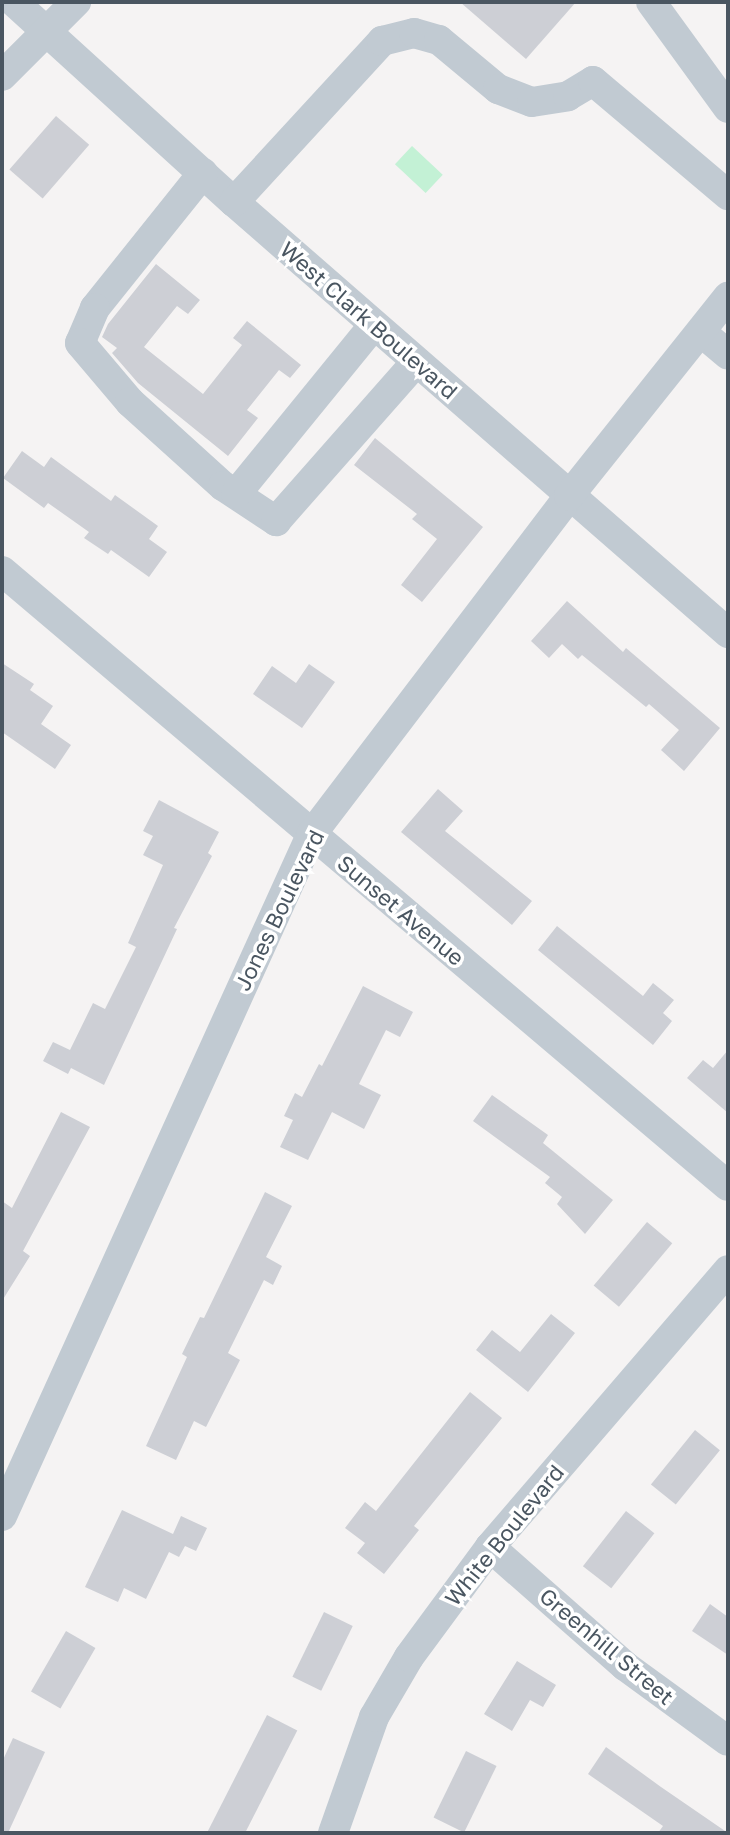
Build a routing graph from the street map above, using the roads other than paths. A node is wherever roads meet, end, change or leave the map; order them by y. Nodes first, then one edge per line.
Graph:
1 (14, 2) edge
2 (76, 2) edge
3 (651, 2) edge
4 (47, 31) junction
5 (2, 76) edge
6 (728, 108) edge
7 (203, 173) junction
8 (728, 195) edge
9 (234, 202) junction
10 (716, 322) edge
11 (374, 325) junction
12 (728, 355) edge
13 (416, 362) junction
14 (236, 494) junction
15 (569, 496) junction
16 (5, 579) edge
17 (728, 633) edge
18 (311, 835) junction
19 (728, 1186) edge
20 (728, 1270) edge
21 (2, 1516) edge
22 (490, 1547) junction
23 (728, 1741) edge
24 (333, 1833) edge

1 - 4 street, West Clark Boulevard
2 - 4 street
3 - 6 street
4 - 5 street
4 - 7 street, West Clark Boulevard
7 - 9 street, West Clark Boulevard
7 - 14 street
8 - 9 street
9 - 11 street, West Clark Boulevard
10 - 12 street
10 - 15 street, Jones Boulevard
11 - 13 street, West Clark Boulevard
11 - 14 street
13 - 14 street
13 - 15 street, West Clark Boulevard
15 - 17 street, West Clark Boulevard
15 - 18 street, Jones Boulevard
16 - 18 street, Sunset Avenue
18 - 19 street, Sunset Avenue
18 - 21 street, Jones Boulevard
20 - 22 street, White Boulevard
22 - 23 street, Greenhill Street
22 - 24 street, White Boulevard

